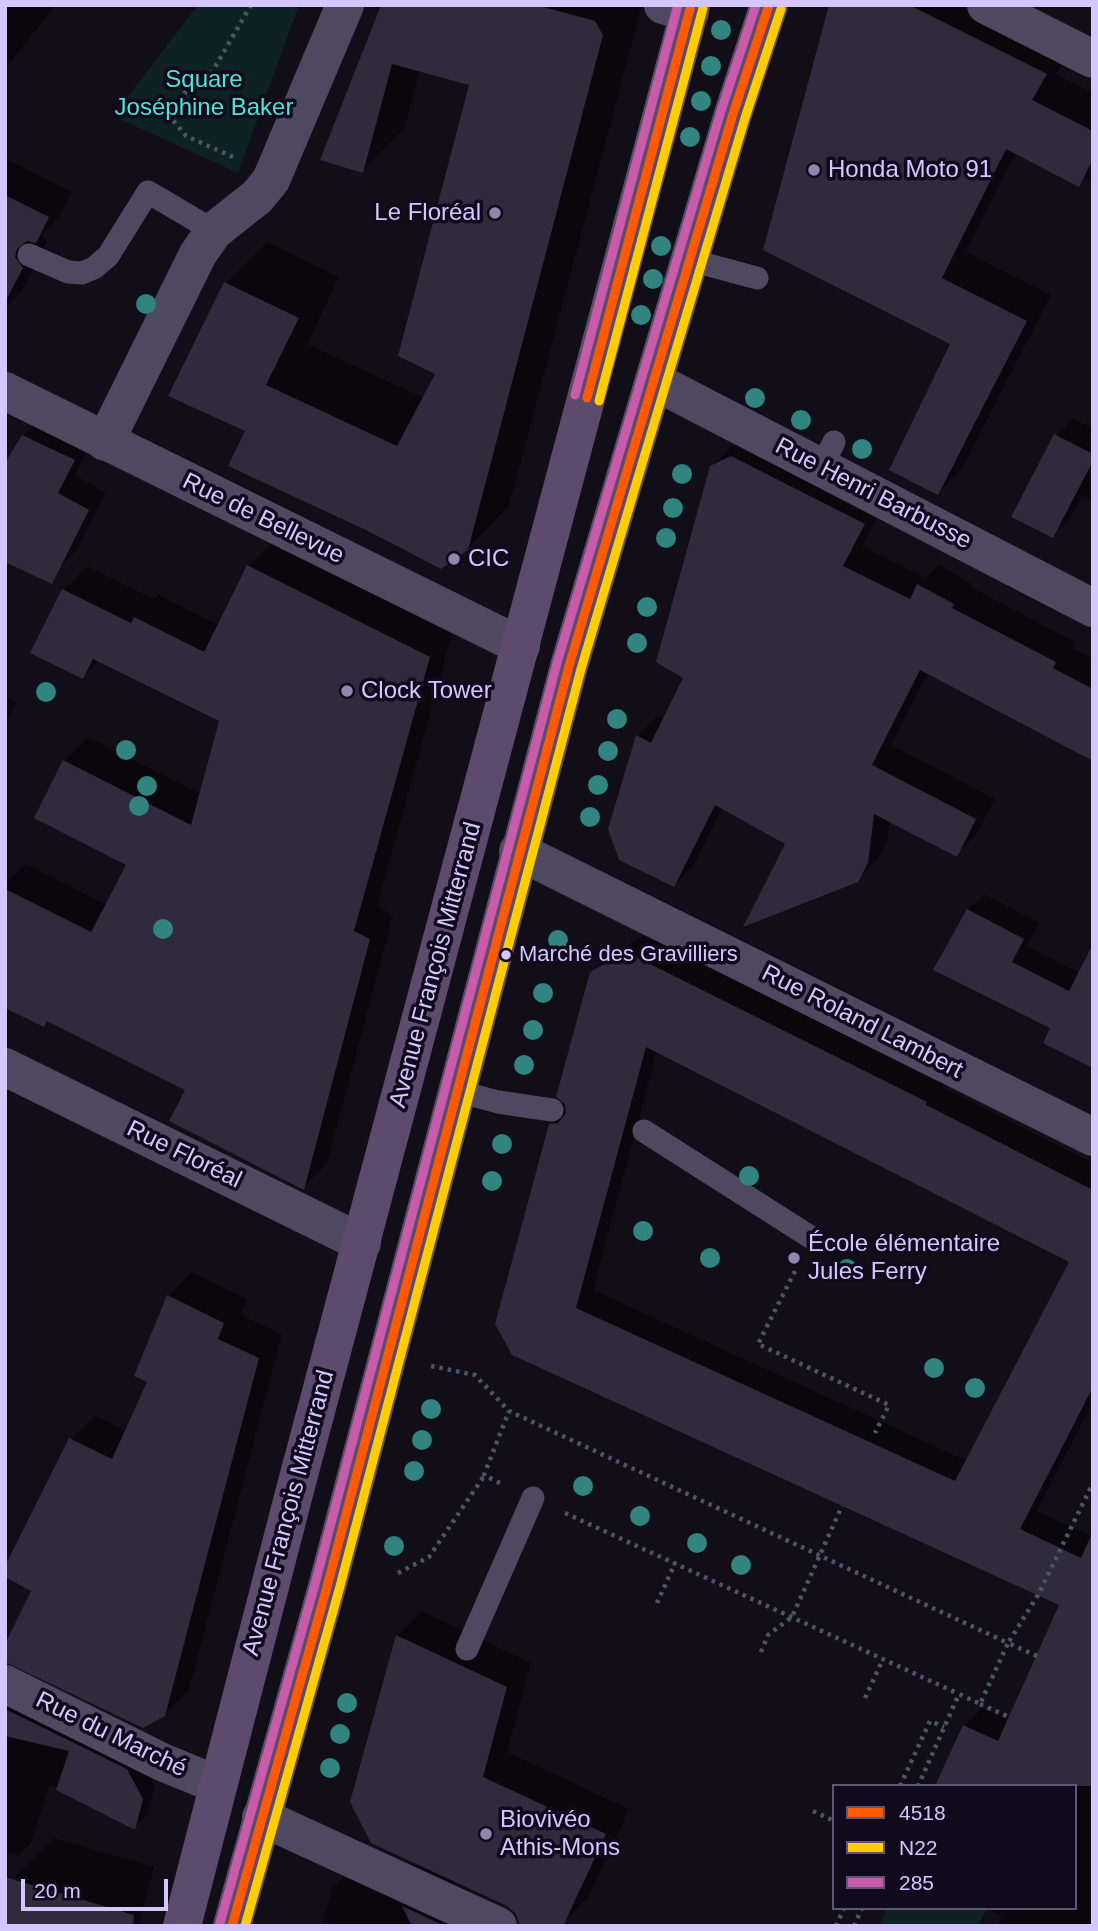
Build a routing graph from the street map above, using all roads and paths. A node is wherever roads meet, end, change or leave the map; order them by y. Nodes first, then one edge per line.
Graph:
1 (251, 5) edge
2 (345, 5) edge
3 (753, 5) edge
4 (769, 5) edge
5 (986, 5) edge
6 (681, 8) edge
7 (1093, 60) edge
8 (733, 114) junction
9 (273, 175) junction
10 (214, 231) junction
11 (29, 256) dead end
12 (690, 260) junction
13 (757, 278) dead end
14 (654, 381) junction
15 (5, 391) edge
16 (105, 442) junction
17 (1093, 608) edge
18 (521, 646) junction
19 (518, 851) junction
20 (5, 1067) edge
21 (457, 1091) junction
22 (552, 1110) dead end
23 (644, 1131) dead end
24 (1093, 1137) edge
25 (812, 1238) joint
26 (362, 1243) junction
27 (388, 1358) junction
28 (509, 1411) junction
29 (875, 1433) dead end
30 (484, 1475) junction
31 (1093, 1483) edge
32 (533, 1498) junction
33 (842, 1506) dead end
34 (820, 1556) junction
35 (675, 1563) junction
36 (398, 1573) dead end
37 (657, 1603) dead end
38 (792, 1617) junction
39 (1008, 1643) junction
40 (467, 1649) dead end
41 (761, 1652) dead end
42 (1037, 1656) dead end
43 (883, 1659) junction
44 (5, 1684) edge
45 (959, 1694) junction
46 (866, 1698) dead end
47 (980, 1704) junction
48 (1009, 1717) dead end
49 (944, 1727) junction
50 (901, 1784) edge
51 (919, 1784) edge
52 (218, 1785) junction
53 (813, 1811) dead end
54 (261, 1817) junction
55 (832, 1820) edge
56 (843, 1910) edge
57 (861, 1910) edge
58 (181, 1926) edge
59 (232, 1926) edge
60 (498, 1926) edge
61 (836, 1926) edge
62 (854, 1926) edge

1 - 9 path
2 - 9 street
3 - 8 main road
4 - 8 main road, Avenue François Mitterrand
5 - 7 street
6 - 18 main road, Avenue François Mitterrand
8 - 12 main road, Avenue François Mitterrand
9 - 10 street
10 - 11 lane
10 - 16 street
12 - 13 lane
12 - 14 main road, Avenue François Mitterrand
14 - 17 street, Rue Henri Barbusse
14 - 19 main road, Avenue François Mitterrand
15 - 16 street, Rue de Bellevue
16 - 18 street, Rue de Bellevue
18 - 26 main road, Avenue François Mitterrand
19 - 21 main road, Avenue François Mitterrand
19 - 24 street, Rue Roland Lambert
20 - 26 street, Rue Floréal
21 - 22 lane
21 - 27 main road, Avenue François Mitterrand
23 - 25 lane
25 - 29 path
26 - 52 main road, Avenue François Mitterrand
27 - 28 path
27 - 54 main road, Avenue François Mitterrand
28 - 30 path
28 - 34 path
30 - 32 path
30 - 36 path
31 - 39 path
32 - 35 path
32 - 40 lane
33 - 34 path
34 - 38 path
34 - 39 path
35 - 37 path
35 - 38 path
38 - 41 path
38 - 43 path
39 - 42 path
39 - 47 path
43 - 45 path
43 - 46 path
44 - 52 street, Rue du Marché
45 - 47 path
45 - 49 path
47 - 48 path
49 - 50 path
49 - 51 path
52 - 58 main road, Avenue François Mitterrand
53 - 55 path
54 - 59 main road, Avenue François Mitterrand
54 - 60 street
56 - 61 path
57 - 62 path

